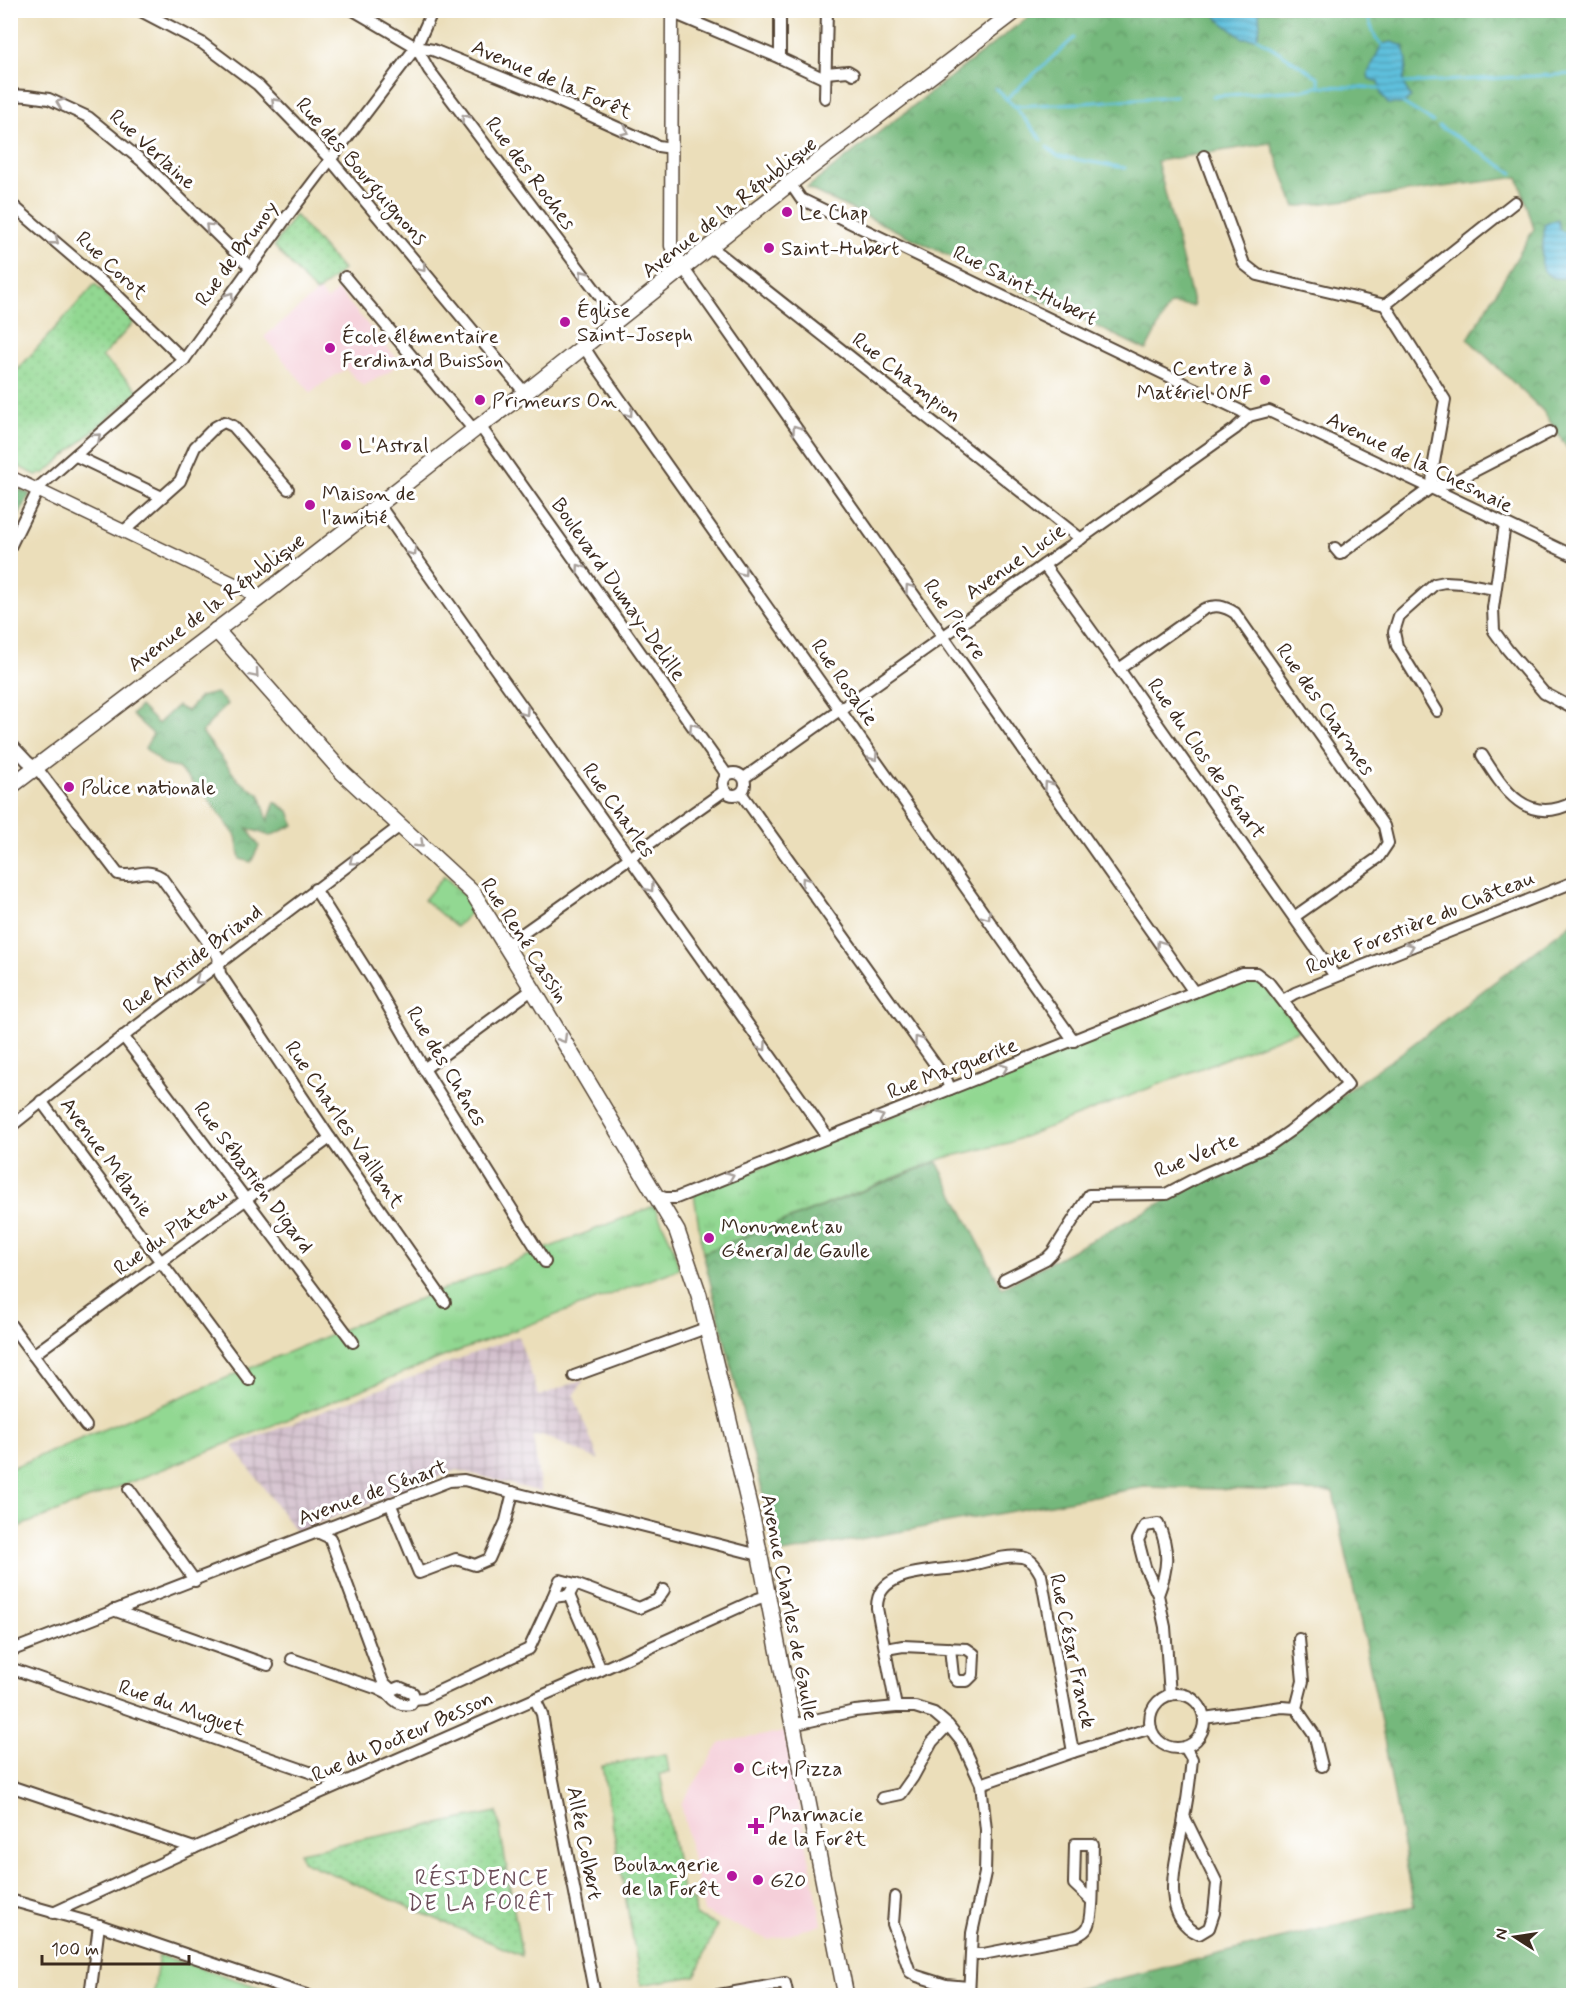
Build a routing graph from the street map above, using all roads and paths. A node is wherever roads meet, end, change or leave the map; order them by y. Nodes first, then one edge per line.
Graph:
1 (139, 10) edge
2 (353, 10) edge
3 (433, 10) edge
4 (780, 10) edge
5 (827, 10) edge
6 (1017, 10) edge
7 (670, 11) edge
8 (416, 47) junction
9 (780, 58) junction
10 (853, 74) dead end
11 (826, 76) junction
12 (10, 95) edge
13 (825, 98) dead end
14 (672, 148) junction
15 (1204, 156) dead end
16 (330, 159) junction
17 (790, 183) junction
18 (1515, 202) dead end
19 (10, 203) edge
20 (710, 246) junction
21 (250, 268) junction
22 (684, 269) junction
23 (345, 278) dead end
24 (1385, 305) junction
25 (618, 320) junction
26 (584, 347) junction
27 (184, 360) junction
28 (525, 393) junction
29 (1249, 416) junction
30 (477, 428) junction
31 (1550, 432) dead end
32 (76, 456) junction
33 (10, 477) edge
34 (1432, 487) junction
35 (288, 489) dead end
36 (38, 490) junction
37 (162, 497) junction
38 (379, 505) junction
39 (1505, 524) junction
40 (124, 531) junction
41 (1081, 539) junction
42 (10, 548) edge
43 (1335, 548) dead end
44 (1574, 556) edge
45 (1044, 565) junction
46 (1495, 589) junction
47 (258, 599) junction
48 (216, 630) junction
49 (943, 636) junction
50 (1119, 669) junction
51 (841, 709) junction
52 (1574, 710) edge
53 (1437, 711) dead end
54 (10, 743) edge
55 (1482, 755) dead end
56 (35, 767) junction
57 (727, 775) junction
58 (744, 778) junction
59 (10, 787) edge
60 (724, 791) junction
61 (741, 793) junction
62 (1574, 802) edge
63 (400, 826) junction
64 (630, 859) junction
65 (1574, 882) edge
66 (315, 889) junction
67 (1294, 917) junction
68 (505, 946) junction
69 (219, 964) junction
70 (1335, 976) junction
71 (533, 989) junction
72 (1194, 992) junction
73 (1283, 1000) junction
74 (123, 1036) junction
75 (1074, 1041) junction
76 (424, 1069) junction
77 (950, 1089) junction
78 (41, 1101) junction
79 (10, 1127) edge
80 (330, 1138) junction
81 (826, 1138) junction
82 (657, 1196) junction
83 (676, 1198) junction
84 (247, 1199) junction
85 (677, 1231) junction
86 (160, 1262) junction
87 (545, 1263) dead end
88 (1005, 1280) dead end
89 (445, 1302) dead end
90 (10, 1324) edge
91 (706, 1328) junction
92 (353, 1342) dead end
93 (33, 1355) junction
94 (574, 1376) dead end
95 (249, 1380) dead end
96 (86, 1426) dead end
97 (129, 1489) dead end
98 (513, 1492) junction
99 (390, 1503) junction
100 (317, 1532) junction
101 (759, 1555) junction
102 (195, 1581) junction
103 (575, 1584) junction
104 (664, 1590) dead end
105 (1158, 1594) junction
106 (569, 1595) junction
107 (767, 1596) junction
108 (553, 1597) junction
109 (113, 1610) junction
110 (1299, 1639) dead end
111 (950, 1648) dead end
112 (886, 1649) junction
113 (10, 1651) edge
114 (292, 1659) dead end
115 (268, 1665) dead end
116 (10, 1668) edge
117 (601, 1670) junction
118 (391, 1692) junction
119 (1170, 1695) junction
120 (535, 1699) junction
121 (896, 1707) junction
122 (1296, 1708) junction
123 (1204, 1718) junction
124 (792, 1725) junction
125 (948, 1725) junction
126 (1151, 1728) junction
127 (1185, 1747) junction
128 (1073, 1752) junction
129 (1322, 1766) dead end
130 (342, 1783) junction
131 (981, 1784) junction
132 (10, 1786) edge
133 (882, 1798) dead end
134 (1184, 1816) junction
135 (194, 1848) junction
136 (895, 1897) dead end
137 (10, 1900) edge
138 (1091, 1900) junction
139 (52, 1913) junction
140 (99, 1925) junction
141 (971, 1954) junction
142 (968, 1991) edge
143 (90, 1995) edge
144 (309, 1995) edge
145 (596, 1995) edge
146 (713, 1995) edge
147 (788, 1995) edge
148 (846, 1995) edge

16 -> 1 street, Rue des Bourguignons
2 - 8 street
3 - 8 street, Rue de Brunoy
4 - 9 street
5 - 11 street
6 - 17 main road, Avenue de la République
7 - 9 street
7 - 14 street
8 -> 14 street, Avenue de la Forêt
8 - 16 street, Rue de Brunoy
25 -> 8 street, Rue des Roches
9 - 11 street
10 - 11 street
11 - 13 street
21 -> 12 street, Rue Verlaine
14 - 22 street
15 - 24 street
16 - 21 street, Rue de Brunoy
16 -> 28 street, Rue des Bourguignons
17 - 20 main road, Avenue de la République
17 - 29 street, Rue Saint-Hubert
18 - 24 street
19 -> 27 street, Rue Corot
20 - 22 main road, Avenue de la République
20 - 41 street, Rue Champion
27 -> 21 street, Rue de Brunoy
22 - 25 main road, Avenue de la République
49 -> 22 street, Rue Pierre
23 - 30 street, Boulevard Dumay-Delille
24 - 34 street
25 - 26 main road, Avenue de la République
26 - 28 main road, Avenue de la République
26 -> 51 street, Rue Rosalie
32 -> 27 street, Rue de Brunoy
28 - 30 main road, Avenue de la République
29 - 34 street, Avenue de la Chesnaie
29 - 41 street, Avenue Lucie
30 - 38 main road, Avenue de la République
57 -> 30 street, Boulevard Dumay-Delille
31 - 34 street
32 - 36 street, Rue de Brunoy
32 - 37 street
33 - 36 street
34 - 39 street, Avenue de la Chesnaie
34 - 43 street
35 - 37 street
36 - 40 street
36 - 42 street
37 - 40 street
38 - 47 main road, Avenue de la République
38 -> 64 street, Rue Charles
39 - 44 street, Avenue de la Chesnaie
39 - 46 street
40 - 47 street
41 - 45 street, Avenue Lucie
45 - 49 street, Avenue Lucie
45 - 50 street, Rue du Clos de Sénart
46 - 52 street
46 - 53 street
47 - 48 main road, Avenue de la République
48 - 56 main road, Avenue de la République
48 -> 63 main road, Rue René Cassin
49 - 51 street, Avenue Lucie
72 -> 49 street, Rue Pierre
50 - 67 street, Rue du Clos de Sénart
50 - 67 street, Rue des Charmes
51 - 58 street, Avenue Lucie
51 -> 75 street, Rue Rosalie
54 - 56 street
55 - 62 street
56 - 59 main road, Avenue de la République
56 - 69 street, Rue Charles Vaillant
57 - 58 street
57 - 60 street
58 - 61 street
60 - 61 street
60 - 64 street
77 -> 61 street
63 -> 66 street, Rue Aristide Briand
63 -> 68 main road, Rue René Cassin
64 - 68 street
64 -> 81 street, Rue Charles
70 -> 65 street, Route Forestière du Château
66 - 69 street, Rue Aristide Briand
66 - 76 street, Rue des Chênes
67 - 70 street, Rue du Clos de Sénart
68 - 71 main road, Rue René Cassin
69 -> 74 street, Rue Aristide Briand
69 - 80 street, Rue Charles Vaillant
70 - 73 street, Route Forestière du Château
71 - 76 street
71 -> 82 main road, Rue René Cassin
72 - 73 street, Rue Marguerite
72 - 75 street, Rue Marguerite
73 - 88 street, Rue Verte
74 - 78 street, Rue Aristide Briand
74 - 84 street, Rue Sébastien Digard
77 -> 75 street, Rue Marguerite
76 - 87 street, Rue des Chênes
81 -> 77 street, Rue Marguerite
78 - 79 street, Rue Aristide Briand
78 - 86 street, Avenue Mélanie
80 - 84 street, Rue du Plateau
80 - 89 street, Rue Charles Vaillant
83 -> 81 street, Rue Marguerite
82 - 83 street, Rue Marguerite
82 - 85 main road, Rue René Cassin
83 - 85 street
84 - 86 street, Rue du Plateau
84 - 92 street, Rue Sébastien Digard
85 - 91 main road, Avenue Charles de Gaulle
86 - 93 street, Rue du Plateau
86 - 95 street, Avenue Mélanie
90 - 93 street
91 - 94 street
91 - 101 main road, Avenue Charles de Gaulle
93 - 96 street
97 - 102 street
98 - 99 street, Avenue de Sénart
98 - 99 street
98 - 101 street, Avenue de Sénart
99 - 100 street, Avenue de Sénart
100 - 102 street, Avenue de Sénart
100 - 118 street
101 - 107 main road, Avenue Charles de Gaulle
102 - 109 street, Avenue de Sénart
103 - 104 street
103 - 106 street
103 - 108 street
105 - 105 street
105 - 119 street
106 - 108 street
106 - 117 street
107 - 117 street, Rue du Docteur Besson
107 - 124 main road, Avenue Charles de Gaulle
108 - 118 street
109 - 113 street, Avenue de Sénart
109 - 115 street
110 - 122 street
111 - 112 street
112 - 121 street
112 - 128 street, Rue César Franck
114 - 118 street
116 - 130 street, Rue du Muguet
117 - 120 street, Rue du Docteur Besson
119 - 123 street
119 - 126 street
120 - 130 street, Rue du Docteur Besson
120 - 145 street, Allée Colbert
121 - 124 street
121 - 125 street
122 - 123 street
122 - 129 street
123 - 127 street
124 - 148 main road, Avenue Charles de Gaulle
125 - 131 street
125 - 133 street
126 - 127 street
126 - 128 street
127 - 134 street
128 - 131 street
130 - 135 street, Rue du Docteur Besson
131 - 141 street
132 - 135 street
134 - 134 street
135 - 139 street, Rue du Docteur Besson
136 - 142 street
137 - 139 street
138 - 138 street
138 - 141 street
139 - 140 street
140 - 143 street
140 - 144 street
141 - 142 street
146 - 147 street

